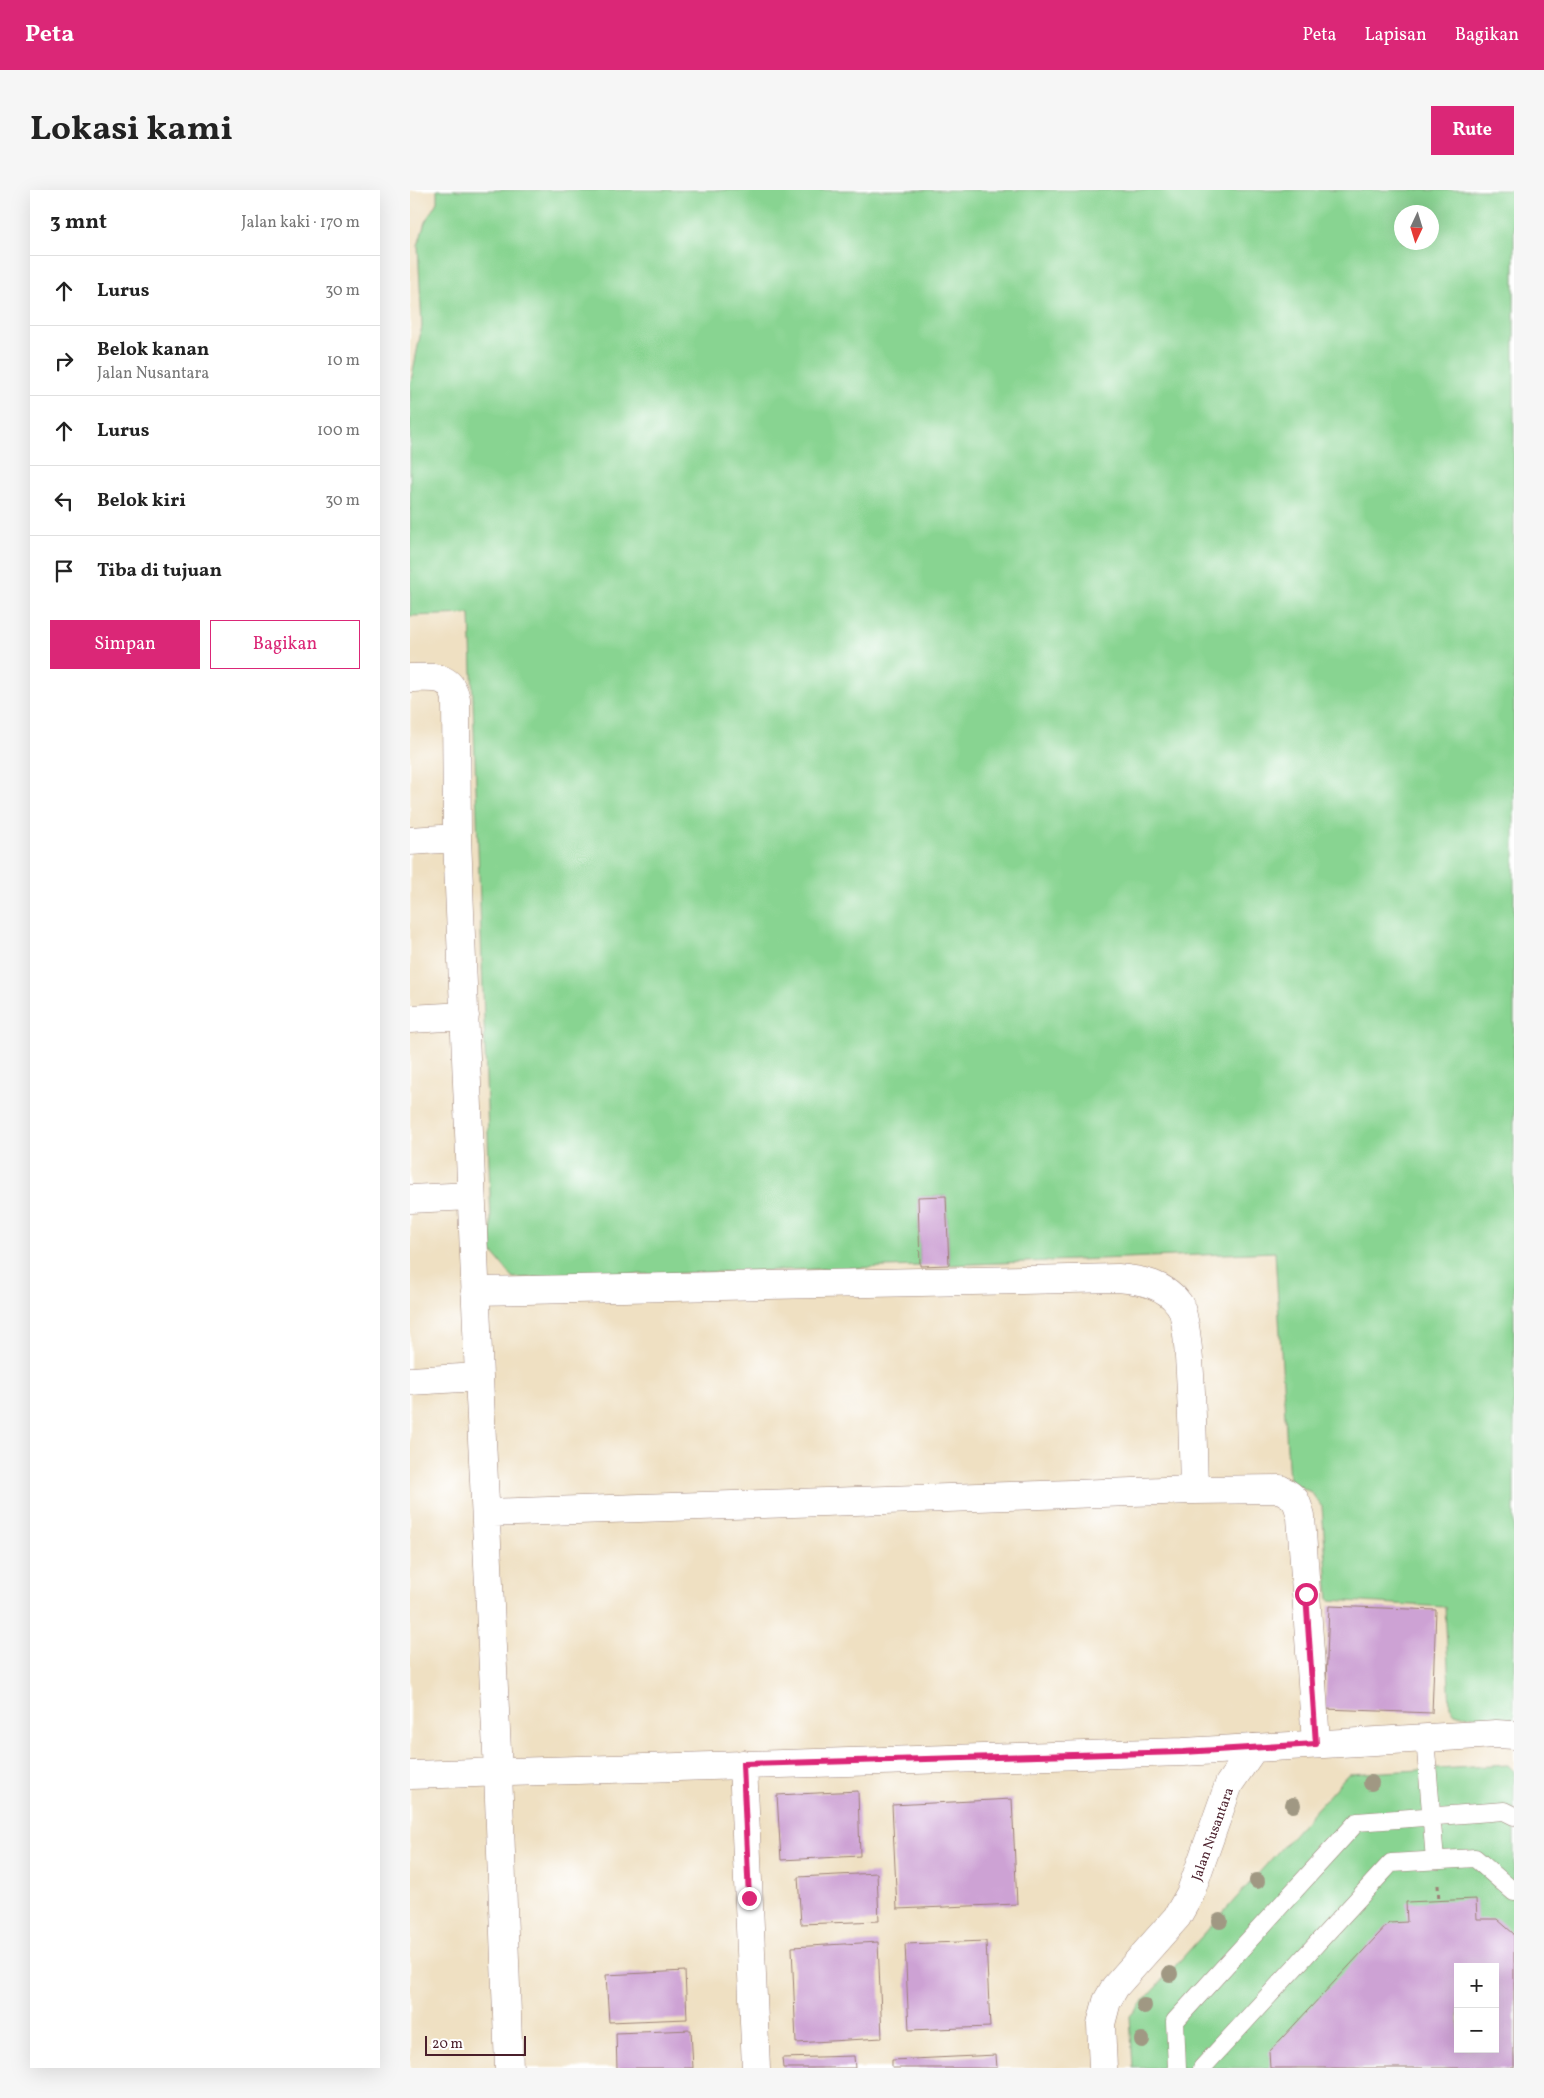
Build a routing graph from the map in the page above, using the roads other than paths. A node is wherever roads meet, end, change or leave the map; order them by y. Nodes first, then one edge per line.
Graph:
1 (410, 678) edge
2 (457, 838) junction
3 (410, 841) edge
4 (466, 1016) junction
5 (410, 1019) edge
6 (471, 1196) junction
7 (410, 1199) edge
8 (475, 1291) junction
9 (479, 1377) junction
10 (410, 1380) edge
11 (1194, 1490) junction
12 (486, 1513) junction
13 (1514, 1735) edge
14 (1426, 1738) junction
15 (1316, 1744) junction
16 (1254, 1748) junction
17 (743, 1764) junction
18 (498, 1772) junction
19 (410, 1775) edge
20 (1432, 1816) junction
21 (1514, 1816) edge
22 (1435, 1860) junction
23 (1514, 1892) edge
24 (509, 2068) edge
25 (756, 2068) edge
26 (1104, 2068) edge
27 (1177, 2068) edge
28 (1202, 2068) edge

1 - 2 street
2 - 3 street
2 - 4 street
4 - 5 street
4 - 6 street
6 - 7 street
6 - 8 street
8 - 9 street
8 - 11 street
9 - 10 street
9 - 12 street
11 - 12 street
11 - 15 street
12 - 18 street
13 - 14 street
14 - 15 street
14 - 20 lane
15 - 16 street
16 - 17 street
16 - 26 street, Jalan Nusantara
17 - 18 street
17 - 25 street
18 - 19 street
18 - 24 street
20 - 21 lane
20 - 22 lane
20 - 27 lane
22 - 23 lane
22 - 28 lane

